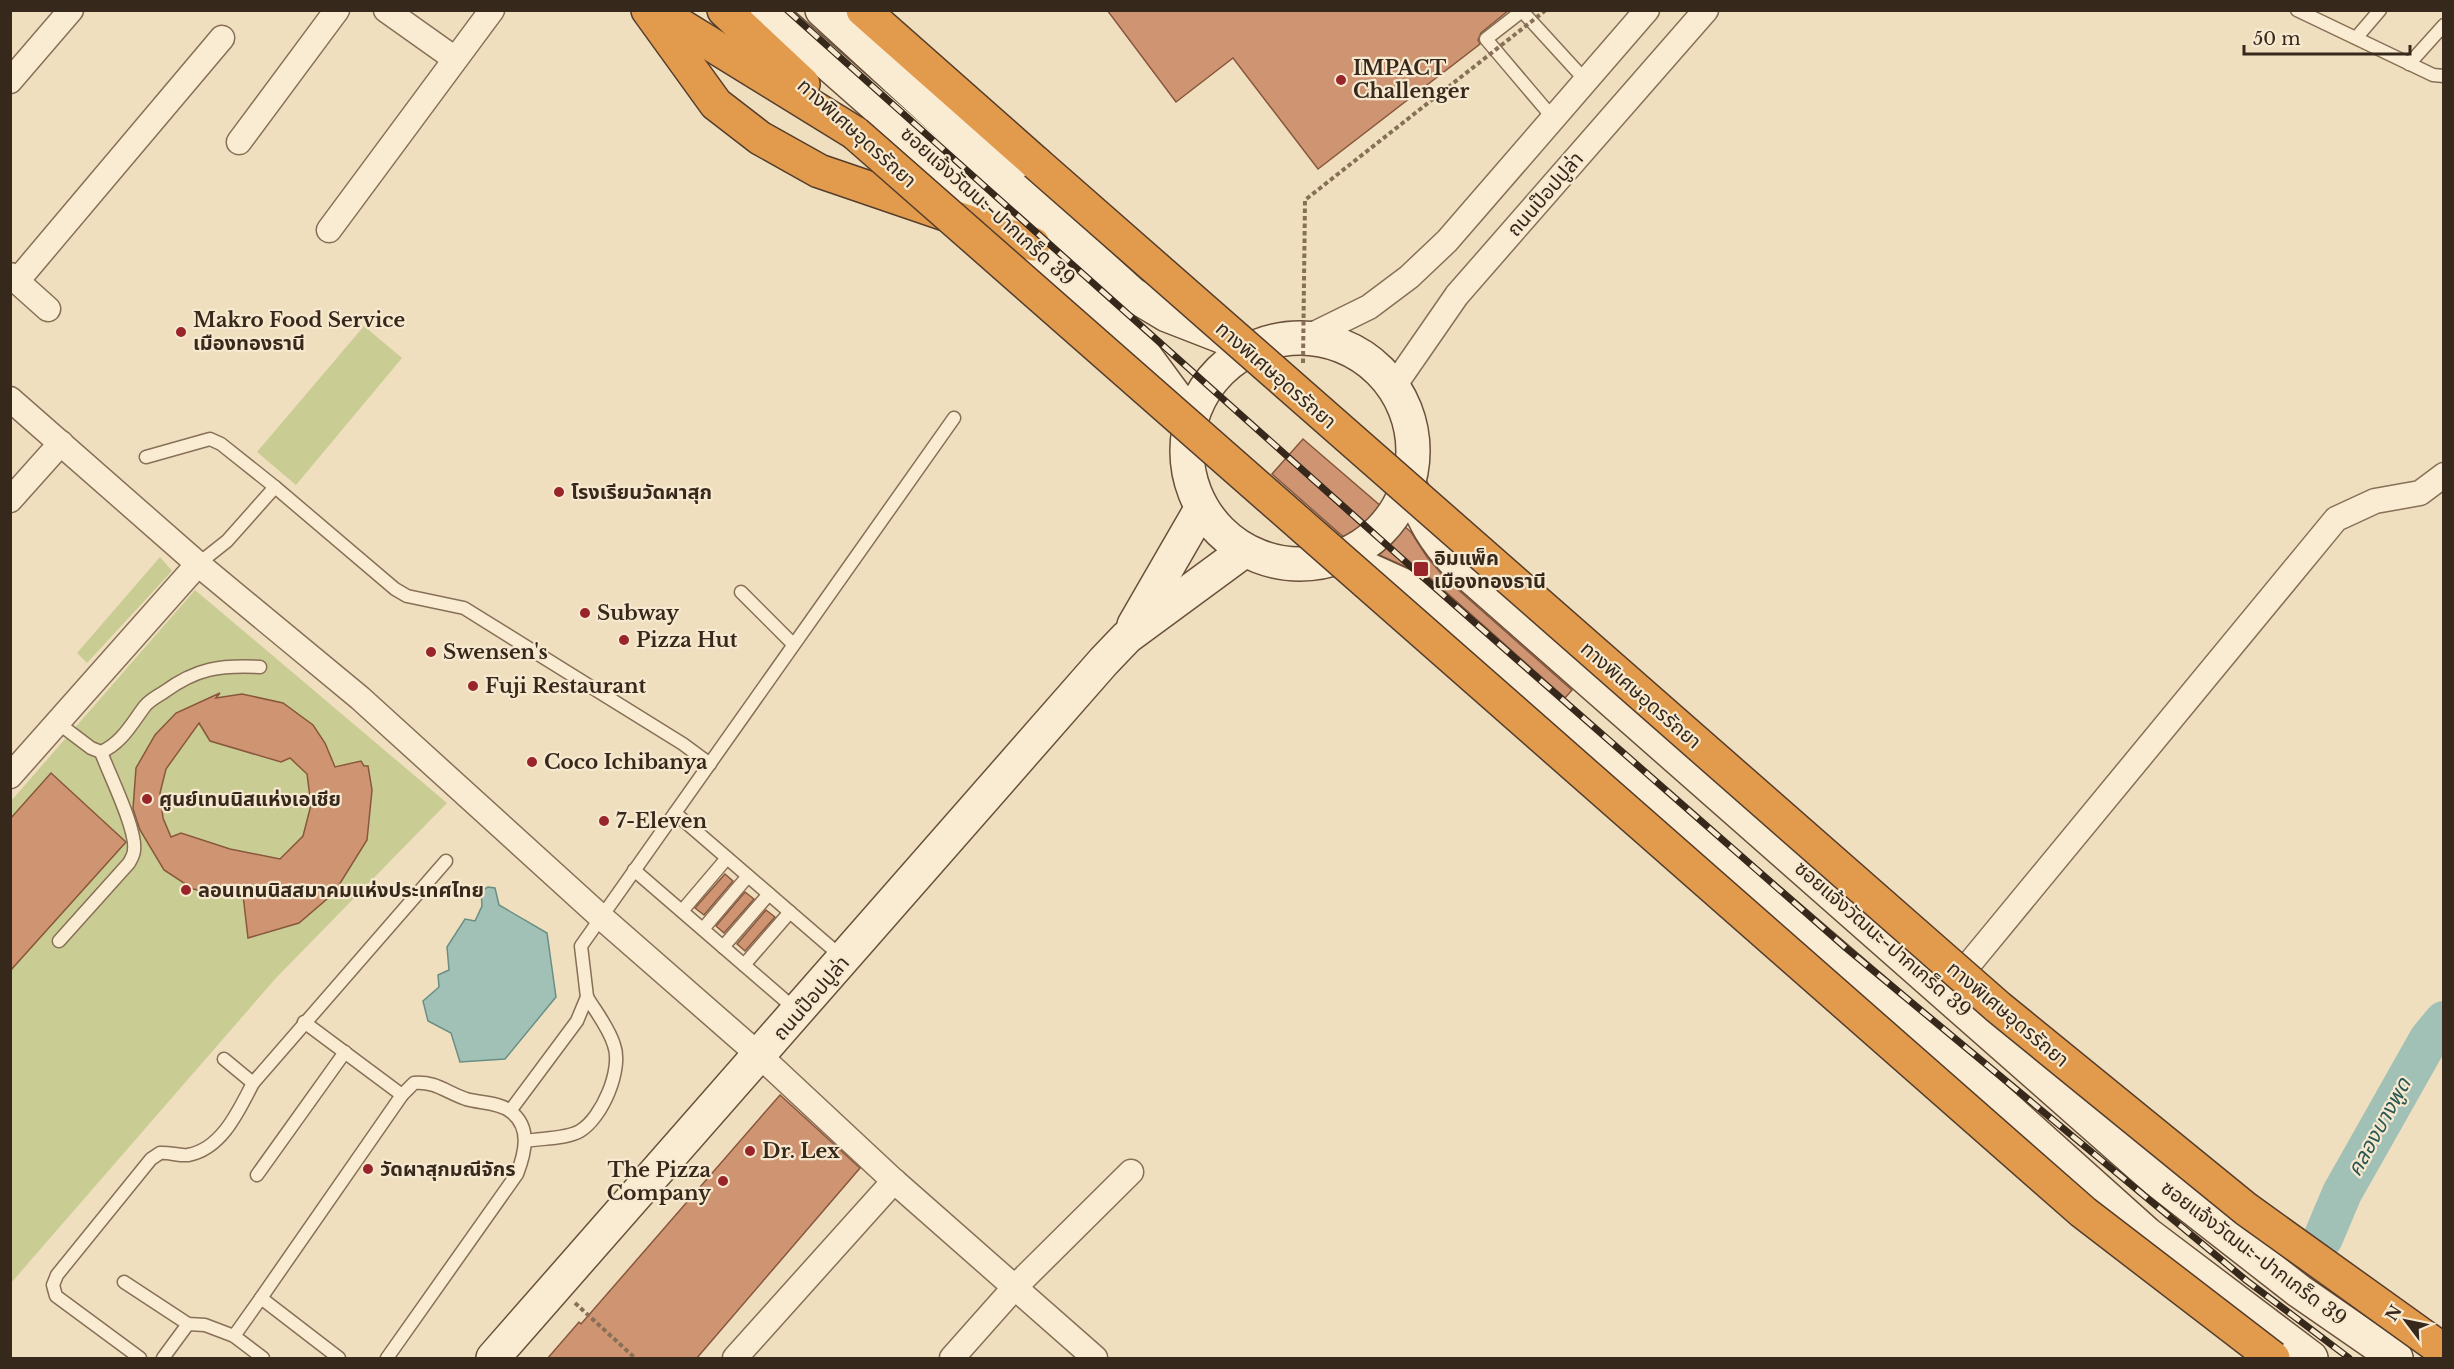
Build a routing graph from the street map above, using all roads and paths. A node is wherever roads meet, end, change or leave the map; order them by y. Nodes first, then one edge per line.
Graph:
1 (71, 10) edge
2 (336, 10) edge
3 (386, 10) edge
4 (492, 10) edge
5 (648, 10) edge
6 (656, 10) edge
7 (724, 10) edge
8 (767, 10) edge
9 (822, 10) edge
10 (863, 10) edge
11 (1546, 10) edge
12 (1647, 10) edge
13 (1706, 10) edge
14 (2297, 10) edge
15 (2380, 10) edge
16 (2312, 13) edge
17 (2444, 25) edge
18 (222, 38) dead end
19 (2356, 38) junction
20 (454, 59) junction
21 (2409, 64) junction
22 (2444, 76) edge
23 (10, 81) edge
24 (1586, 81) junction
25 (1553, 118) junction
26 (855, 133) junction
27 (239, 142) dead end
28 (328, 230) dead end
29 (1033, 244) junction
30 (14, 278) edge
31 (48, 309) dead end
32 (1250, 348) junction
33 (1306, 352) junction
34 (1394, 386) junction
35 (10, 399) edge
36 (954, 418) dead end
37 (1191, 418) junction
38 (61, 443) junction
39 (146, 457) dead end
40 (2444, 475) edge
41 (1410, 483) junction
42 (275, 487) junction
43 (10, 500) edge
44 (1202, 509) junction
45 (1244, 551) junction
46 (1342, 557) junction
47 (198, 564) junction
48 (741, 592) dead end
49 (1127, 637) junction
50 (793, 644) junction
51 (260, 667) dead end
52 (58, 723) junction
53 (101, 752) junction
54 (710, 764) junction
55 (10, 776) edge
56 (675, 813) junction
57 (727, 858) junction
58 (446, 861) dead end
59 (634, 870) junction
60 (748, 876) junction
61 (769, 894) junction
62 (682, 911) junction
63 (790, 912) junction
64 (601, 917) junction
65 (702, 929) junction
66 (59, 941) dead end
67 (723, 947) junction
68 (845, 960) junction
69 (744, 965) junction
70 (1961, 974) junction
71 (586, 997) junction
72 (798, 1012) junction
73 (304, 1022) junction
74 (345, 1052) junction
75 (760, 1056) junction
76 (224, 1059) dead end
77 (253, 1083) junction
78 (402, 1095) junction
79 (510, 1111) junction
80 (526, 1141) junction
81 (1131, 1172) dead end
82 (257, 1175) dead end
83 (894, 1181) junction
84 (124, 1282) dead end
85 (557, 1286) junction
86 (1015, 1287) junction
87 (261, 1298) junction
88 (188, 1324) junction
89 (234, 1336) junction
90 (2444, 1351) edge
91 (140, 1359) edge
92 (163, 1359) edge
93 (263, 1359) edge
94 (339, 1359) edge
95 (387, 1359) edge
96 (493, 1359) edge
97 (635, 1359) edge
98 (735, 1359) edge
99 (952, 1359) edge
100 (1095, 1359) edge
101 (2273, 1359) edge
102 (2311, 1359) edge
103 (2396, 1359) edge

1 - 23 street
2 - 27 street
3 - 20 street
4 - 20 street
5 - 29 highway
6 - 26 highway
7 - 26 highway, ทางพิเศษอุดรรัถยา
8 - 29 main road, ซอยแจ้งวัฒนะ-ปากเกร็ด 39
9 - 32 main road, ซอยแจ้งวัฒนะ-ปากเกร็ด 39
10 - 70 highway, ทางพิเศษอุดรรัถยา, bridge
11 - 33 path, bridge
12 - 24 street
13 - 34 street, ถนนป๊อปปูล่า
14 - 16 lane
15 - 19 lane
16 - 19 lane
17 - 21 lane
18 - 30 street
19 - 21 lane
20 - 28 street
21 - 22 lane
24 - 25 street
24 - 25 lane
25 - 33 street
26 - 101 highway, ทางพิเศษอุดรรัถยา, bridge
29 - 37 main road, ซอยแจ้งวัฒนะ-ปากเกร็ด 39
30 - 31 street
32 - 33 main road, ซอยแจ้งวัฒนะ-ปากเกร็ด 39
32 - 37 main road, ซอยแจ้งวัฒนะ-ปากเกร็ด 39
33 - 34 main road, ซอยแจ้งวัฒนะ-ปากเกร็ด 39
34 - 41 main road, ซอยแจ้งวัฒนะ-ปากเกร็ด 39
35 - 38 street
36 - 50 lane
37 - 44 main road, ซอยแจ้งวัฒนะ-ปากเกร็ด 39
38 - 43 street
38 - 47 street
39 - 42 lane
40 - 70 street
41 - 46 main road, ซอยแจ้งวัฒนะ-ปากเกร็ด 39
41 - 103 main road, ซอยแจ้งวัฒนะ-ปากเกร็ด 39
42 - 47 lane
42 - 54 lane
44 - 45 main road, ซอยแจ้งวัฒนะ-ปากเกร็ด 39
44 - 49 main road
45 - 46 main road, ซอยแจ้งวัฒนะ-ปากเกร็ด 39
45 - 49 main road
46 - 102 main road
47 - 52 street
47 - 64 street
48 - 50 lane
49 - 68 main road, ถนนป๊อปปูล่า
50 - 54 lane
51 - 53 lane
52 - 53 lane
52 - 55 street
53 - 66 lane
54 - 56 lane
56 - 57 lane
56 - 59 lane
57 - 60 lane
57 - 62 lane
58 - 73 lane
59 - 62 lane
59 - 64 lane
60 - 61 lane
60 - 65 lane
61 - 63 lane
61 - 67 lane
62 - 65 lane
63 - 68 lane
63 - 69 lane
64 - 71 lane
64 - 75 street
65 - 67 lane
67 - 69 lane
68 - 72 main road, ถนนป๊อปปูล่า
69 - 72 lane
70 - 90 highway, ทางพิเศษอุดรรัถยา, bridge
71 - 79 lane
71 - 80 lane
72 - 75 main road, ถนนป๊อปปูล่า
73 - 74 lane
73 - 77 lane
74 - 78 lane
74 - 82 lane
75 - 83 street
75 - 85 main road, ถนนป๊อปปูล่า
76 - 77 lane
77 - 91 lane
78 - 79 lane
78 - 87 lane
79 - 80 lane
80 - 95 lane
81 - 86 street
83 - 86 street
83 - 98 street
84 - 88 lane
85 - 96 main road, ถนนป๊อปปูล่า
85 - 97 path
86 - 99 street
86 - 100 street
87 - 89 lane
87 - 94 lane
88 - 89 lane
88 - 92 lane
89 - 93 lane

